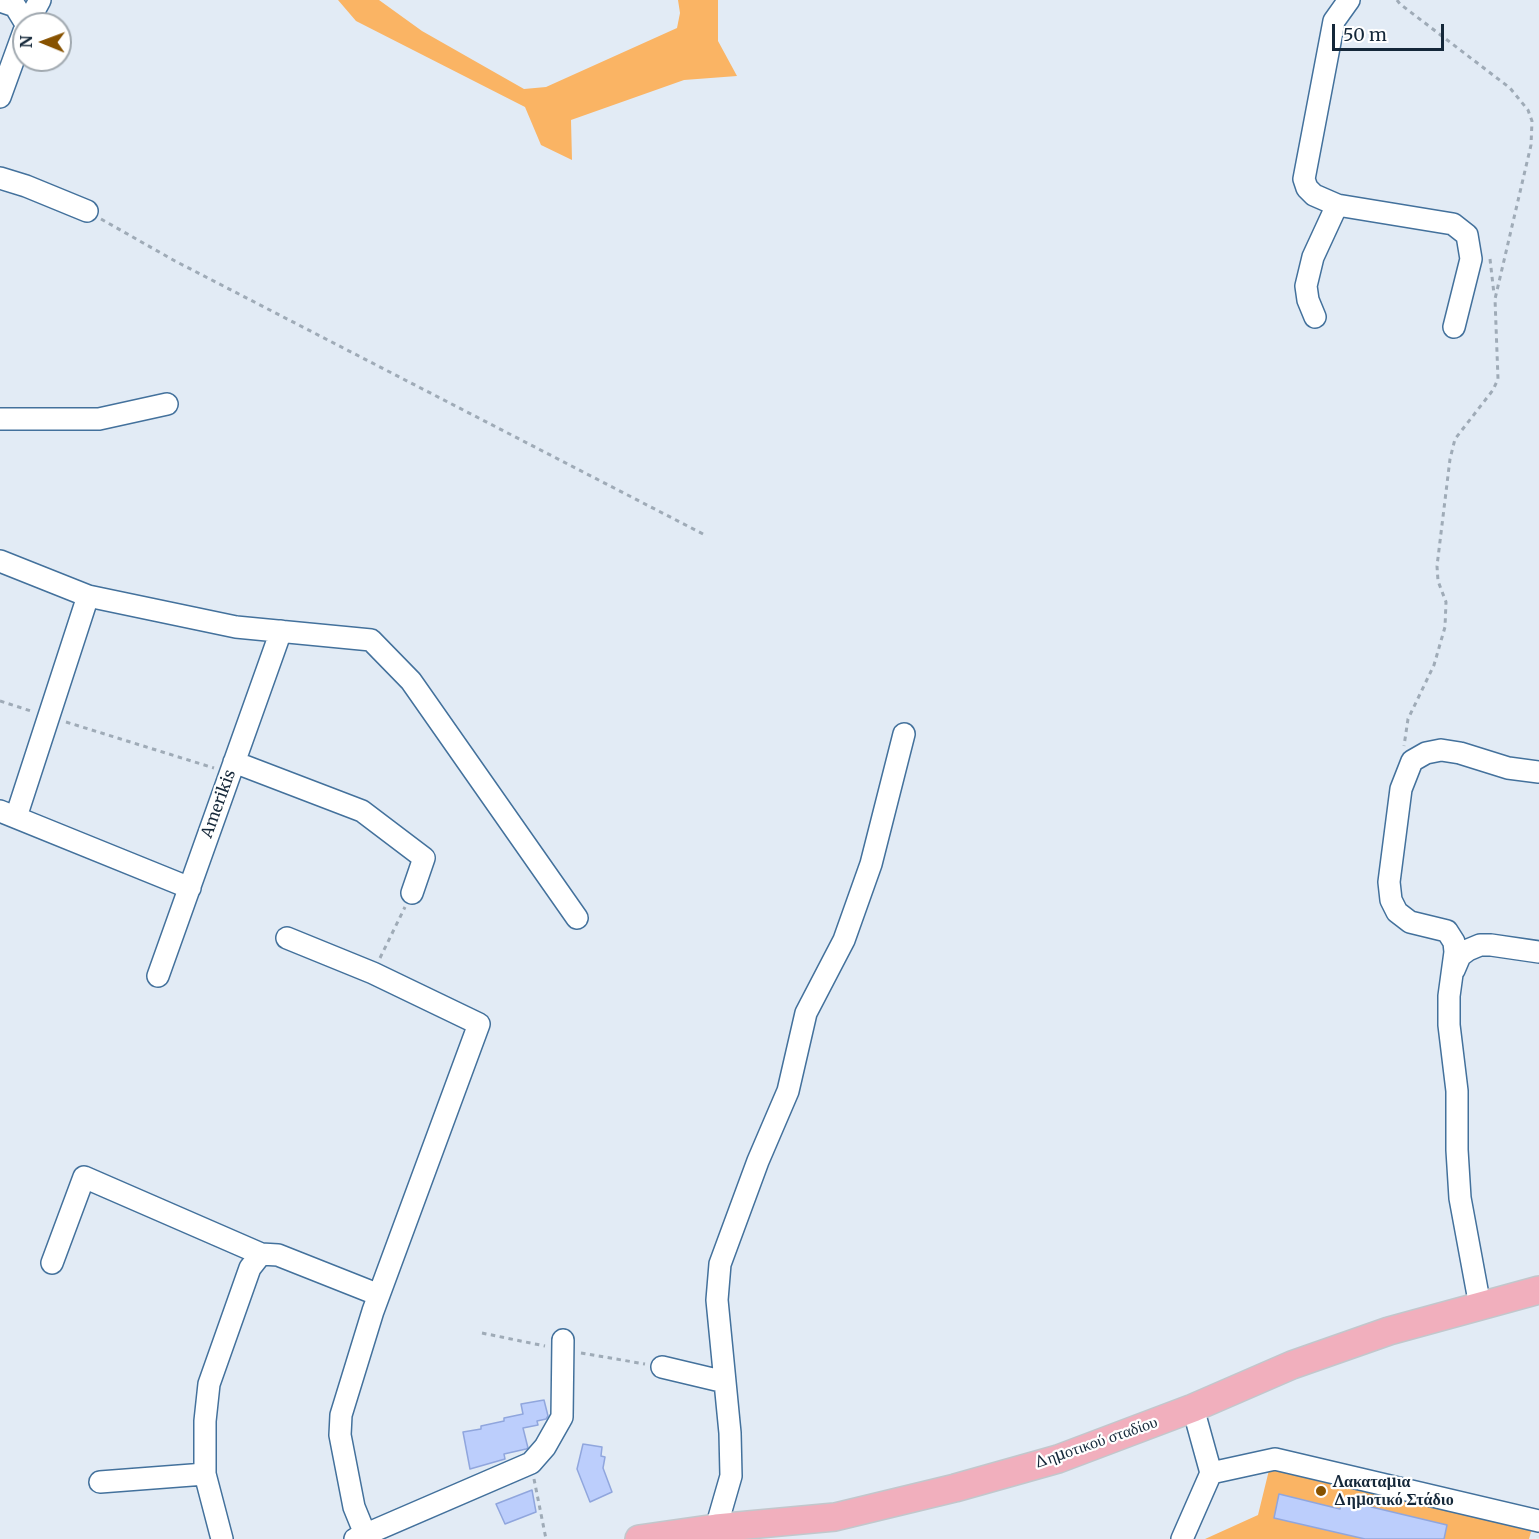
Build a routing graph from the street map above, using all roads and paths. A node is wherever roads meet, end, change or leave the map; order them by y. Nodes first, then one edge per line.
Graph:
1 (1349, 0) edge
2 (1397, 0) edge
3 (0, 2) edge
4 (19, 12) edge
5 (12, 64) edge
6 (0, 97) edge
7 (0, 178) edge
8 (1337, 206) junction
9 (87, 211) joint
10 (1316, 317) dead end
11 (1454, 327) dead end
12 (167, 404) dead end
13 (0, 419) edge
14 (705, 535) dead end
15 (0, 561) edge
16 (88, 596) junction
17 (281, 632) junction
18 (0, 701) edge
19 (49, 716) junction
20 (904, 734) dead end
21 (232, 768) junction
22 (1539, 772) edge
23 (1406, 775) junction
24 (8, 814) edge
25 (190, 888) junction
26 (412, 893) joint
27 (577, 918) dead end
28 (287, 938) dead end
29 (1539, 952) edge
30 (373, 973) junction
31 (1453, 974) junction
32 (158, 976) dead end
33 (261, 1254) junction
34 (52, 1263) dead end
35 (1539, 1290) edge
36 (379, 1295) junction
37 (1480, 1306) junction
38 (563, 1340) dead end
39 (662, 1367) dead end
40 (725, 1382) junction
41 (1193, 1408) junction
42 (531, 1463) junction
43 (1211, 1473) junction
44 (205, 1474) junction
45 (100, 1482) dead end
46 (1539, 1521) edge
47 (716, 1528) junction
48 (360, 1536) edge
49 (222, 1539) edge
50 (546, 1539) edge
51 (639, 1539) edge
52 (1182, 1539) edge

1 - 8 street
2 - 23 path
3 - 4 street
5 - 6 street
7 - 9 street
8 - 10 street
8 - 11 street
9 - 14 path
12 - 13 street
15 - 16 street
16 - 17 street
16 - 19 street
17 - 21 street, Amerikis
17 - 27 street
18 - 19 path
19 - 21 path
19 - 24 street
20 - 40 street
21 - 25 street, Amerikis
21 - 26 street
22 - 23 street
23 - 31 street
24 - 25 street
25 - 32 street, Amerikis
26 - 30 path
28 - 30 street
29 - 31 street
30 - 36 street
31 - 37 street
33 - 34 street
33 - 36 street
33 - 44 street
35 - 37 main road, Δημοτικού σταδίου
36 - 48 street
37 - 41 main road, Δημοτικού σταδίου
38 - 42 street
39 - 40 street
40 - 47 street
41 - 43 street
41 - 47 main road, Δημοτικού σταδίου
42 - 48 street
42 - 50 path
43 - 46 street
43 - 52 street
44 - 45 street
44 - 49 street
47 - 51 main road, Δημοτικού σταδίου

